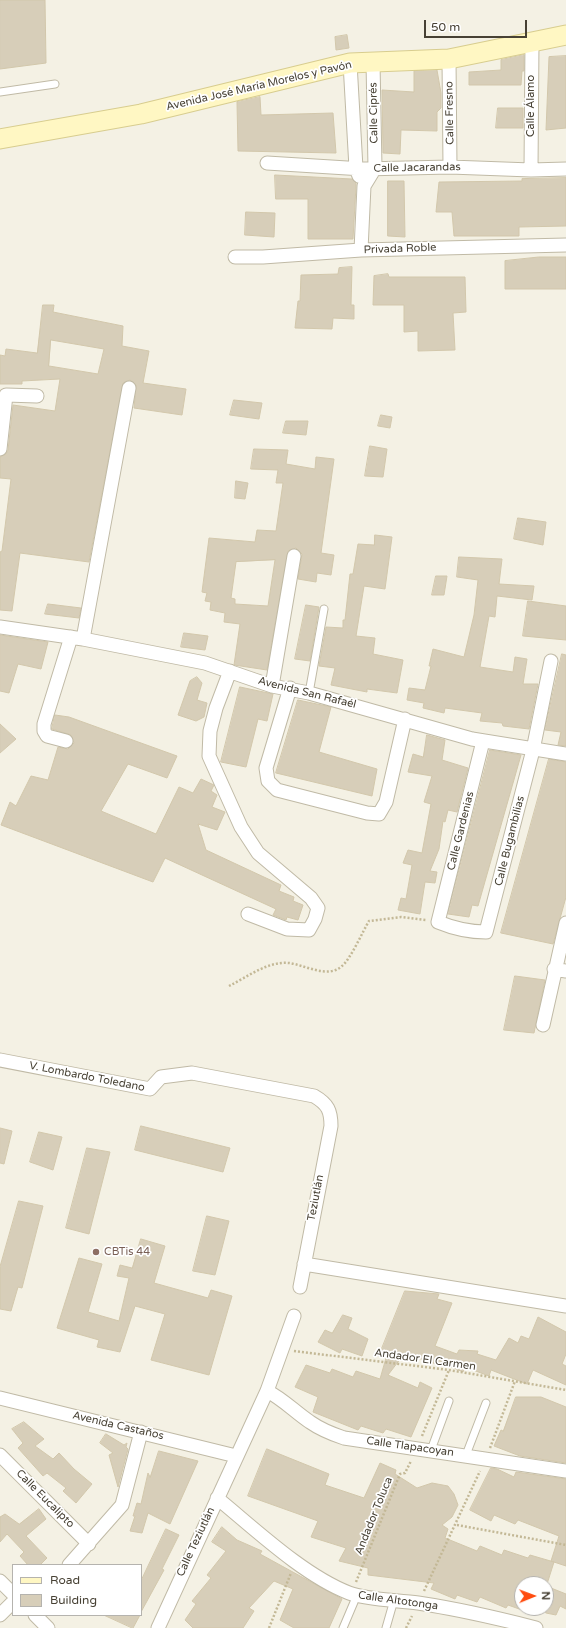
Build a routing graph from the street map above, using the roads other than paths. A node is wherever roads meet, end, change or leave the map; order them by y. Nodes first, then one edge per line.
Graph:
1 (566, 35) edge
2 (532, 41) junction
3 (449, 59) junction
4 (373, 62) junction
5 (350, 63) junction
6 (55, 84) dead end
7 (0, 92) edge
8 (0, 139) edge
9 (267, 163) dead end
10 (450, 167) junction
11 (356, 168) junction
12 (375, 168) junction
13 (566, 169) edge
14 (531, 170) junction
15 (364, 186) junction
16 (566, 245) edge
17 (361, 250) junction
18 (235, 257) dead end
19 (129, 388) dead end
20 (38, 396) dead end
21 (0, 448) edge
22 (294, 556) dead end
23 (324, 609) dead end
24 (0, 627) edge
25 (77, 638) junction
26 (551, 662) dead end
27 (230, 671) junction
28 (272, 686) junction
29 (290, 688) junction
30 (309, 693) junction
31 (405, 719) junction
32 (66, 741) dead end
33 (483, 741) junction
34 (533, 750) junction
35 (566, 754) edge
36 (248, 914) dead end
37 (566, 923) edge
38 (486, 932) joint
39 (560, 970) edge
40 (543, 1025) dead end
41 (0, 1060) edge
42 (329, 1108) joint
43 (304, 1264) junction
44 (300, 1287) dead end
45 (566, 1306) edge
46 (294, 1316) dead end
47 (267, 1391) junction
48 (0, 1398) edge
49 (449, 1401) dead end
50 (486, 1403) dead end
51 (141, 1432) junction
52 (431, 1450) junction
53 (0, 1455) edge
54 (466, 1455) junction
55 (236, 1456) junction
56 (566, 1471) edge
57 (216, 1498) junction
58 (89, 1544) junction
59 (70, 1564) edge
60 (0, 1580) edge
61 (12, 1593) edge
62 (354, 1595) junction
63 (394, 1600) junction
64 (12, 1603) edge
65 (0, 1615) edge
66 (36, 1616) edge
67 (48, 1628) edge
68 (158, 1628) edge
69 (344, 1628) edge
70 (386, 1628) edge
71 (536, 1628) edge

1 - 2 main road, Avenida José María Morelos y Pavón
2 - 3 main road, Avenida José María Morelos y Pavón
2 - 14 street, Calle Álamo
3 - 4 main road, Avenida José María Morelos y Pavón
3 - 10 street, Calle Fresno
4 - 5 main road, Avenida José María Morelos y Pavón
4 - 12 street, Calle Ciprés
5 - 8 main road, Avenida José María Morelos y Pavón
5 - 11 street, Calle Ciprés
6 - 7 lane
9 - 11 street, Calle Jacarandas
10 - 12 street, Calle Jacarandas
10 - 14 street, Calle Jacarandas
11 - 12 street, Calle Jacarandas
11 - 15 street, Calle Ciprés
12 - 15 street, Calle Ciprés
13 - 14 street, Calle Jacarandas
15 - 17 street, Calle Ciprés
16 - 17 street, Privada Roble
17 - 18 street, Privada Roble
19 - 25 street
20 - 21 street
22 - 28 street
23 - 30 lane
24 - 25 street, Avenida San Rafaél
25 - 27 street, Avenida San Rafaél
25 - 32 street
26 - 34 street, Calle Bugambilias
27 - 28 street, Avenida San Rafaél
27 - 36 street
28 - 29 street, Avenida San Rafaél
29 - 30 street, Avenida San Rafaél
29 - 31 street
30 - 31 street, Avenida San Rafaél
31 - 33 street, Avenida San Rafaél
33 - 34 street, Avenida San Rafaél
33 - 38 street, Calle Gardenias
34 - 35 street, Avenida San Rafaél
34 - 38 street, Calle Bugambilias
37 - 39 street
39 - 40 street
41 - 42 street, V. Lombardo Toledano
42 - 43 street, Teziutlán
43 - 44 street, Teziutlán
43 - 45 street
46 - 47 street
47 - 52 street, Calle Tlapacoyan
47 - 55 street
48 - 51 street, Avenida Castaños
49 - 52 lane
50 - 54 lane
51 - 55 street, Avenida Castaños
51 - 58 street
52 - 54 street, Calle Tlapacoyan
53 - 58 street, Calle Eucalipto
54 - 56 street, Calle Tlapacoyan
55 - 57 street, Calle Teziutlán
57 - 62 street, Calle Altotonga
57 - 68 street, Calle Teziutlán
58 - 59 street
60 - 61 street
62 - 63 street, Calle Altotonga
62 - 69 lane
63 - 70 lane
63 - 71 street, Calle Altotonga
64 - 65 street
66 - 67 street

